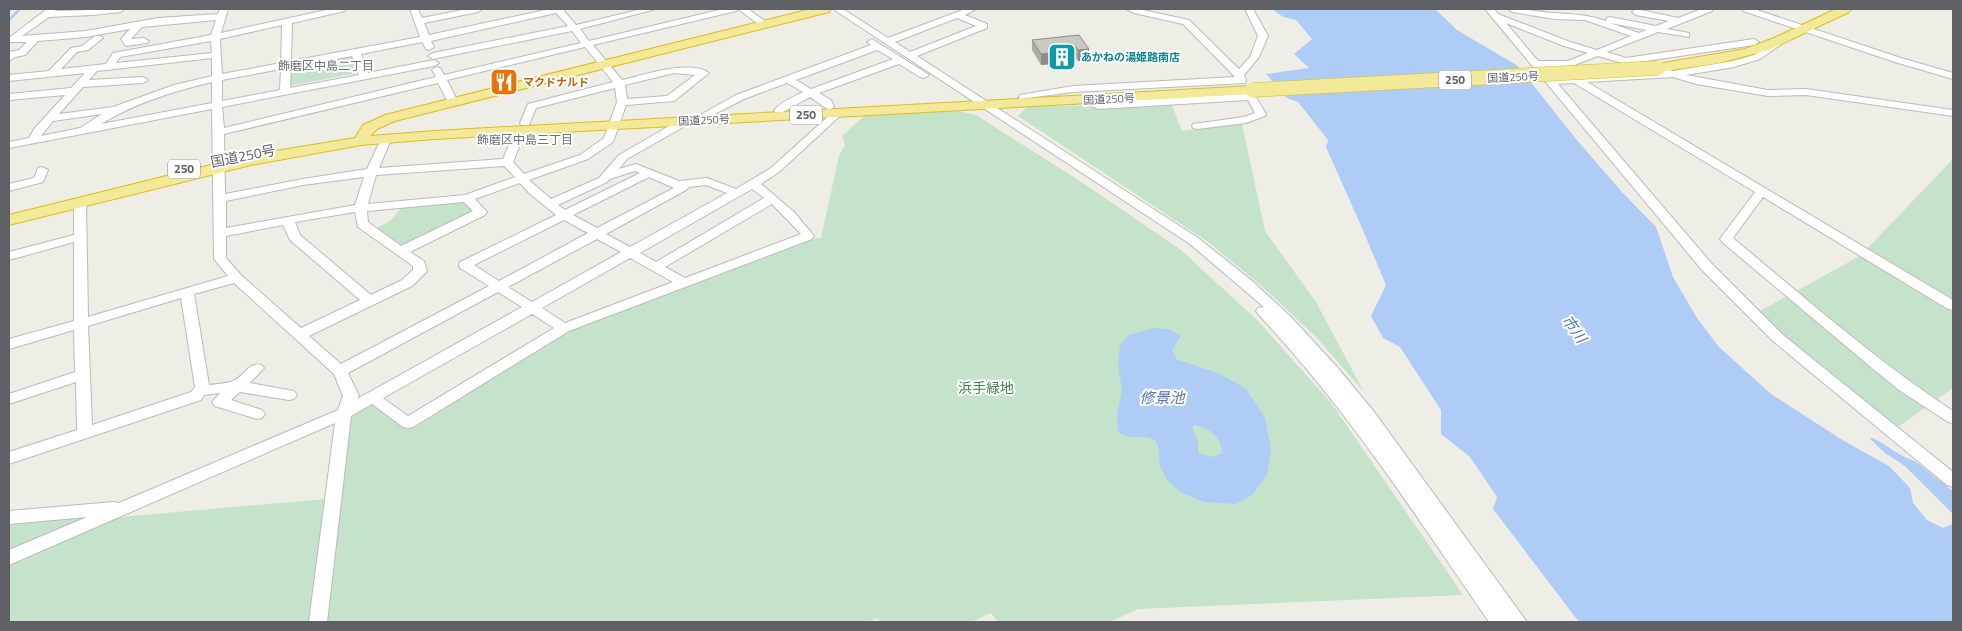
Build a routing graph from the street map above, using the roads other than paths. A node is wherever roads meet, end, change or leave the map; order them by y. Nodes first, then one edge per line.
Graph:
1 (115, 9) edge
2 (342, 9) edge
3 (414, 9) edge
4 (478, 9) edge
5 (559, 9) edge
6 (652, 9) edge
7 (734, 9) edge
8 (742, 9) edge
9 (824, 9) edge
10 (837, 9) edge
11 (972, 9) edge
12 (1130, 9) edge
13 (1249, 9) edge
14 (1512, 9) edge
15 (1571, 9) edge
16 (1672, 9) edge
17 (1709, 9) edge
18 (1746, 9) edge
19 (1828, 9) edge
20 (1845, 9) edge
21 (50, 11) edge
22 (92, 12) junction
23 (223, 12) edge
24 (1171, 12) edge
25 (1636, 12) dead end
26 (1656, 12) edge
27 (1493, 13) edge
28 (958, 15) junction
29 (287, 21) junction
30 (1678, 21) junction
31 (418, 22) junction
32 (139, 24) junction
33 (764, 24) junction
34 (28, 27) junction
35 (180, 27) junction
36 (1798, 27) junction
37 (9, 28) edge
38 (574, 28) junction
39 (1655, 30) junction
40 (92, 35) junction
41 (1686, 35) dead end
42 (1638, 36) junction
43 (215, 37) junction
44 (35, 38) junction
45 (126, 39) junction
46 (426, 39) junction
47 (10, 41) edge
48 (889, 41) junction
49 (1754, 42) junction
50 (176, 44) junction
51 (586, 44) junction
52 (878, 46) junction
53 (161, 48) junction
54 (146, 50) junction
55 (356, 52) junction
56 (1596, 53) junction
57 (217, 55) junction
58 (911, 55) junction
59 (9, 58) edge
60 (434, 60) junction
61 (900, 60) junction
62 (1623, 61) junction
63 (154, 62) junction
64 (1538, 64) junction
65 (286, 65) junction
66 (605, 65) junction
67 (108, 67) junction
68 (94, 69) junction
69 (1659, 69) junction
70 (52, 73) junction
71 (364, 76) junction
72 (1953, 76) edge
73 (9, 78) edge
74 (217, 78) junction
75 (441, 78) junction
76 (787, 79) junction
77 (1575, 79) junction
78 (143, 80) junction
79 (1552, 81) junction
80 (620, 84) junction
81 (1246, 86) junction
82 (178, 87) junction
83 (78, 88) junction
84 (285, 91) junction
85 (812, 93) junction
86 (9, 97) edge
87 (453, 102) junction
88 (622, 102) junction
89 (976, 103) junction
90 (217, 104) junction
91 (116, 110) junction
92 (779, 110) junction
93 (833, 110) junction
94 (1953, 113) edge
95 (707, 114) junction
96 (50, 118) junction
97 (683, 121) junction
98 (614, 122) junction
99 (1197, 126) dead end
100 (522, 127) junction
101 (83, 130) junction
102 (219, 132) junction
103 (362, 138) junction
104 (386, 139) junction
105 (35, 140) junction
106 (9, 145) edge
107 (506, 162) junction
108 (220, 164) junction
109 (42, 170) dead end
110 (372, 172) junction
111 (648, 172) junction
112 (606, 176) junction
113 (522, 178) junction
114 (685, 184) junction
115 (753, 184) junction
116 (9, 188) edge
117 (1761, 192) junction
118 (736, 193) junction
119 (467, 198) junction
120 (219, 199) junction
121 (772, 199) junction
122 (80, 202) junction
123 (550, 204) junction
124 (360, 208) junction
125 (9, 213) edge
126 (564, 215) junction
127 (9, 220) edge
128 (288, 220) junction
129 (220, 233) junction
130 (595, 233) junction
131 (1180, 236) junction
132 (80, 237) junction
133 (401, 251) junction
134 (629, 253) junction
135 (9, 256) edge
136 (656, 267) junction
137 (236, 278) junction
138 (684, 283) junction
139 (498, 286) junction
140 (187, 292) junction
141 (368, 301) junction
142 (1953, 306) edge
143 (531, 307) junction
144 (81, 323) junction
145 (564, 328) junction
146 (300, 335) junction
147 (9, 344) edge
148 (257, 368) dead end
149 (340, 371) junction
150 (82, 375) junction
151 (237, 386) junction
152 (199, 391) junction
153 (289, 395) dead end
154 (372, 397) junction
155 (9, 399) edge
156 (344, 413) junction
157 (257, 414) dead end
158 (1953, 418) edge
159 (85, 434) junction
160 (9, 458) edge
161 (1953, 481) edge
162 (125, 508) junction
163 (9, 517) edge
164 (9, 558) edge
165 (318, 622) edge
166 (1499, 622) edge
167 (1518, 622) edge

1 - 22 street
2 - 29 street
3 - 31 street
4 - 31 street
5 - 38 street
5 - 46 street
6 - 38 street
7 - 51 street
8 - 33 street
9 - 33 highway, 国道250号 / 250
9 - 52 street
10 - 48 street
11 - 28 street
12 - 24 street
13 - 81 street
14 - 42 street
15 - 39 street
16 - 30 street
17 - 30 street
18 - 36 street
19 - 36 highway, 国道250号 / 250
20 - 36 highway, 国道250号 / 250
21 - 22 street
21 - 34 street
22 - 40 street
23 - 35 street
23 - 43 street
24 - 81 street
25 - 26 street
26 - 30 street
27 - 56 street
27 - 64 street
28 - 48 street
28 - 58 street
29 - 43 street
29 - 65 street
30 - 39 street
31 - 46 street
32 - 35 street
32 - 40 street
32 - 45 street
33 - 66 highway, 国道250号 / 250
34 - 37 street
34 - 47 street
35 - 50 street
36 - 49 highway, 国道250号 / 250
36 - 69 highway, 国道250号 / 250
36 - 72 street
38 - 51 street
38 - 60 street
39 - 41 street
39 - 42 street
40 - 44 street
40 - 45 street
40 - 70 street
42 - 56 street
43 - 50 street
43 - 57 street
44 - 47 street
44 - 59 street
45 - 54 street
46 - 55 street
46 - 60 street
48 - 58 street
49 - 62 street
49 - 69 highway, 国道250号 / 250
50 - 53 street
51 - 66 street
51 - 75 street
52 - 61 street
52 - 76 street
53 - 54 street
53 - 63 street
54 - 67 street
55 - 65 street
55 - 71 street
56 - 62 street
56 - 64 street
57 - 63 street
57 - 74 street
58 - 89 street
60 - 71 street
60 - 75 street
61 - 85 street
61 - 89 street
62 - 69 street
63 - 67 street
63 - 78 street
64 - 79 street
65 - 74 street
65 - 84 street
66 - 80 street
66 - 87 highway, 国道250号 / 250
67 - 68 street
68 - 70 street
68 - 83 street
69 - 77 street
69 - 81 highway, 国道250号 / 250, bridge
69 - 94 street
70 - 73 street
71 - 84 street
74 - 82 street
74 - 90 street
75 - 87 street
75 - 102 street
76 - 85 street
76 - 95 street
77 - 79 street
77 - 117 street
78 - 82 street
78 - 83 street
79 - 161 street
80 - 88 street
80 - 88 street
80 - 100 street
81 - 89 highway, 国道250号 / 250
81 - 89 highway, 国道250号 / 250
81 - 99 street
82 - 91 street
83 - 86 street
83 - 96 street
84 - 90 street
85 - 92 street
85 - 93 street
87 - 103 highway, 国道250号 / 250
88 - 98 street
89 - 93 highway, 国道250号 / 250
89 - 131 street
90 - 101 street
90 - 102 street
91 - 96 street
91 - 101 street
92 - 93 highway, 国道250号 / 250
92 - 95 highway, 国道250号 / 250
93 - 97 highway, 国道250号 / 250
93 - 115 street
95 - 98 highway, 国道250号 / 250
96 - 105 street
97 - 98 highway, 国道250号 / 250
97 - 112 street
98 - 100 highway, 国道250号 / 250
98 - 113 street
100 - 103 highway, 国道250号 / 250
100 - 104 highway, 国道250号 / 250
100 - 107 street
101 - 105 street
102 - 108 street
103 - 104 highway, 国道250号 / 250
103 - 108 highway, 国道250号 / 250
104 - 110 street
105 - 106 street
107 - 110 street
107 - 113 street
108 - 120 street
108 - 122 highway, 国道250号 / 250
108 - 125 highway, 国道250号 / 250
109 - 116 street
110 - 120 street
110 - 124 street
111 - 112 street
111 - 114 street
111 - 126 street
112 - 123 street
113 - 119 street
113 - 123 street
114 - 118 street
114 - 130 street
115 - 118 street
115 - 121 street
117 - 142 street
117 - 158 street
118 - 134 street
119 - 124 street
119 - 133 street
120 - 129 street
121 - 136 street
121 - 138 street
122 - 127 highway, 国道250号 / 250
122 - 132 street
123 - 126 street
124 - 128 street
124 - 133 street
126 - 130 street
126 - 139 street
128 - 129 street
128 - 141 street
129 - 137 street
130 - 134 street
130 - 139 street
131 - 166 street
131 - 167 street
132 - 135 street
132 - 144 street
133 - 141 street
134 - 136 street
134 - 143 street
136 - 138 street
137 - 140 street
137 - 146 street
138 - 145 street
139 - 143 street
139 - 149 street
140 - 144 street
140 - 152 street
141 - 146 street
143 - 145 street
143 - 154 street
144 - 147 street
144 - 150 street
145 - 154 street
146 - 149 street
148 - 151 street
149 - 156 street
150 - 155 street
150 - 159 street
151 - 152 street
151 - 153 street
151 - 157 street
152 - 159 street
154 - 156 street
156 - 162 street
156 - 165 street
159 - 160 street
162 - 163 street
162 - 164 street

